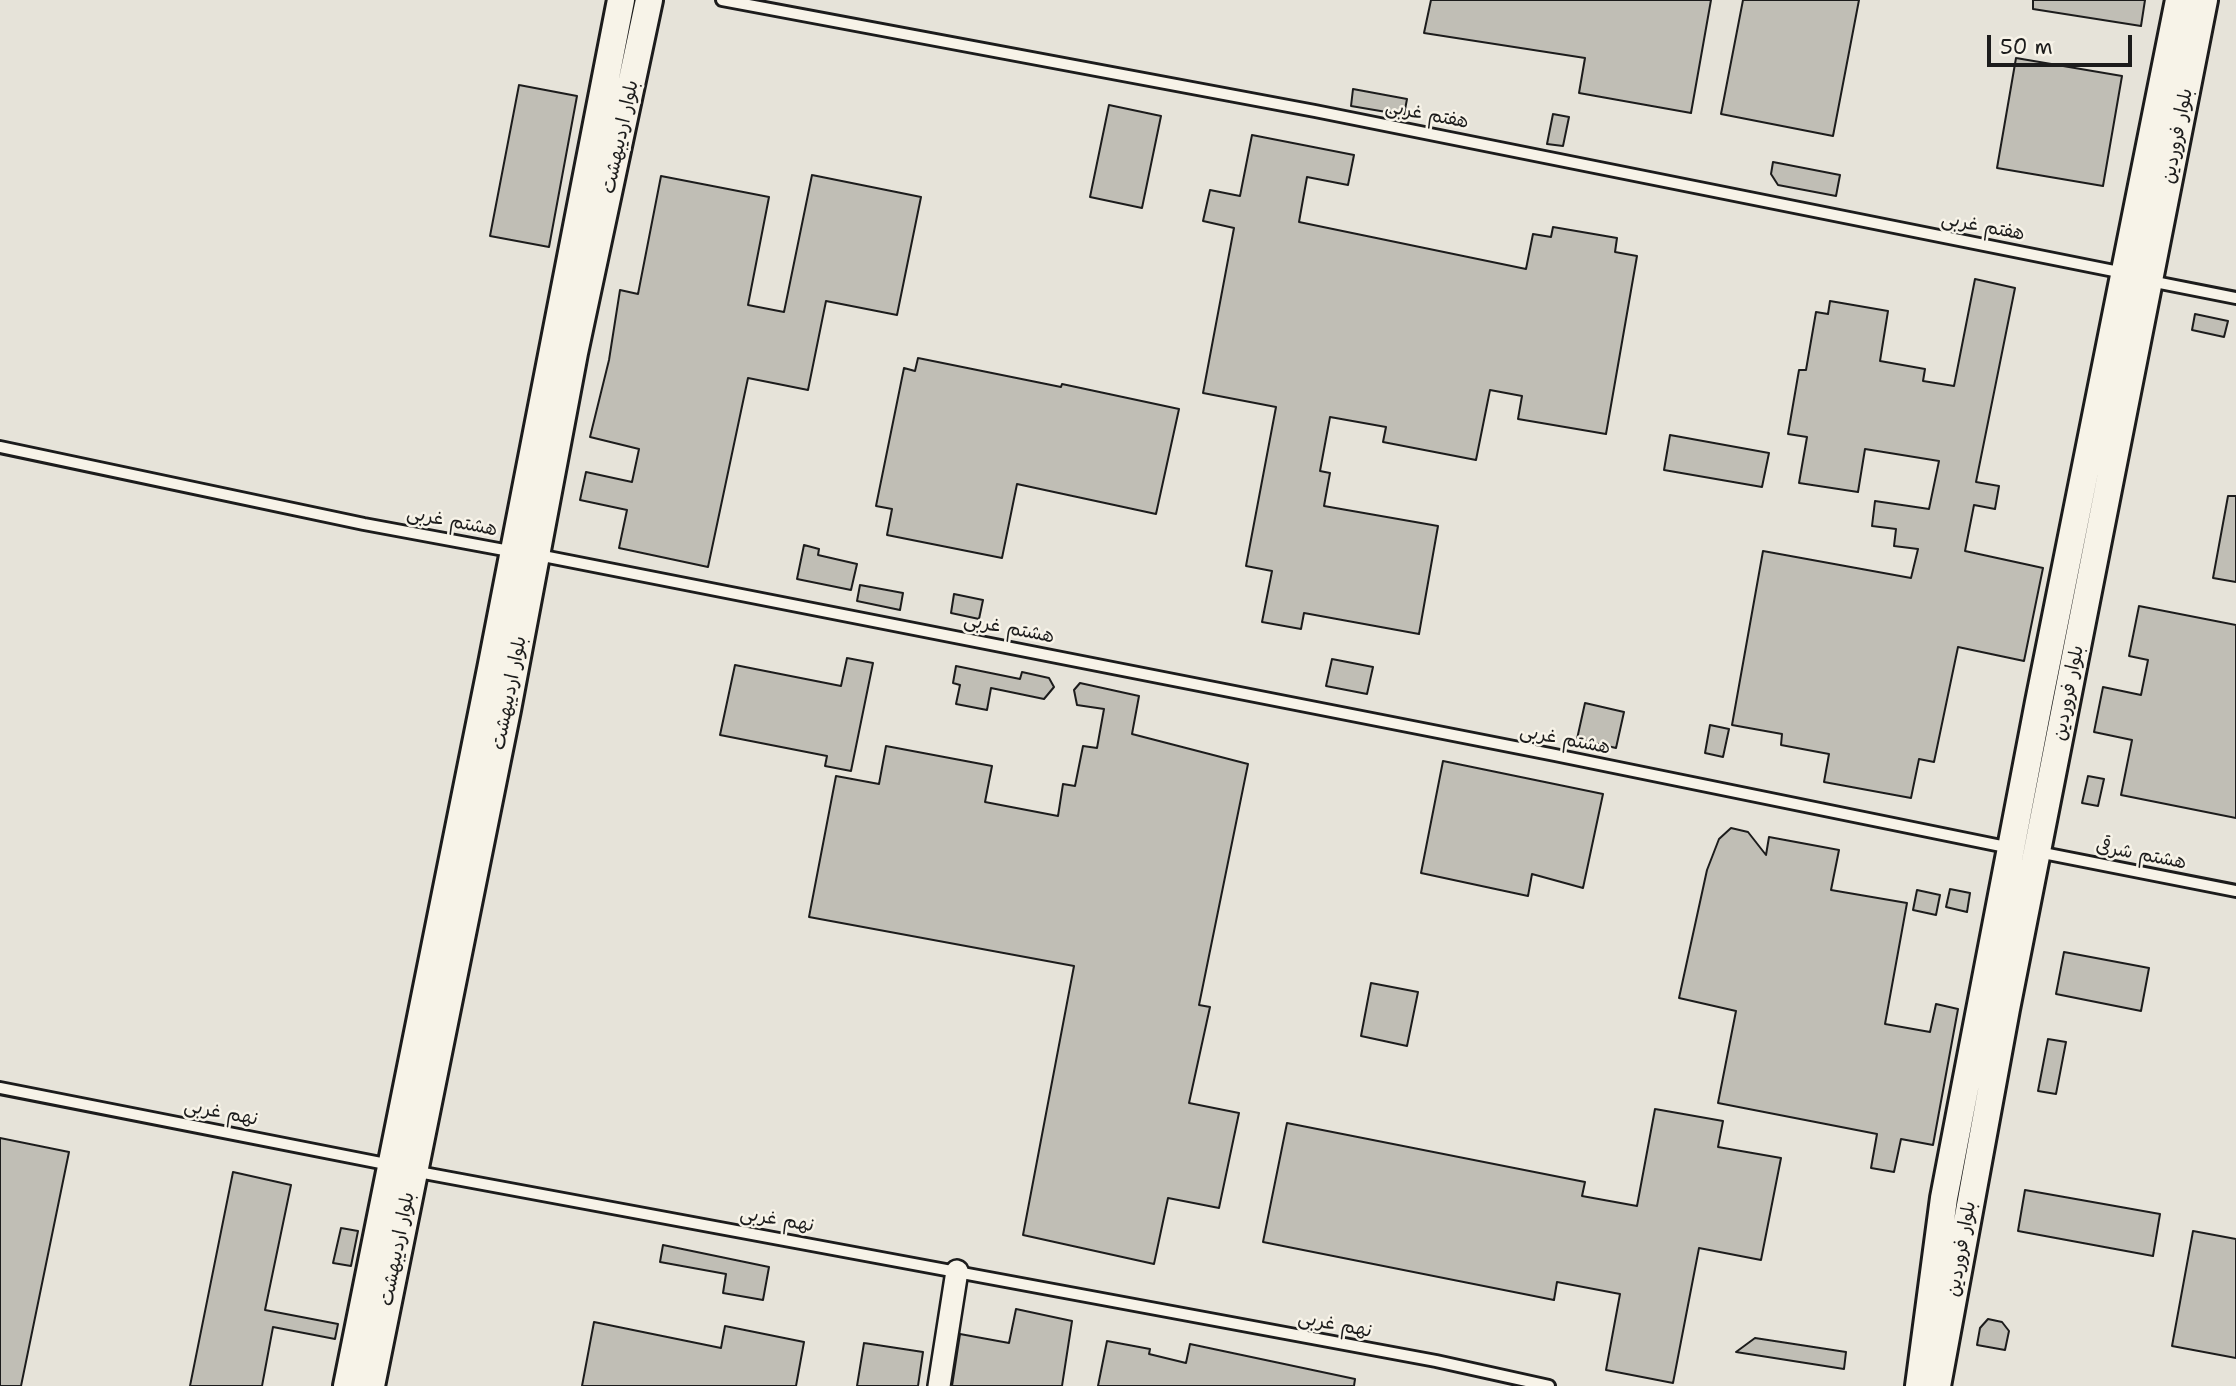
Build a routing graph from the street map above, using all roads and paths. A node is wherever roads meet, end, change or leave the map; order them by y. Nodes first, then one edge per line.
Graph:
1 (621, 0) edge
2 (649, 0) edge
3 (722, 0) edge
4 (2179, 0) edge
5 (2204, 0) edge
6 (2124, 273) junction
7 (2149, 281) junction
8 (2236, 298) edge
9 (0, 447) edge
10 (525, 553) junction
11 (2011, 848) junction
12 (2038, 852) junction
13 (2236, 891) edge
14 (0, 1088) edge
15 (404, 1168) junction
16 (957, 1271) junction
17 (348, 1386) edge
18 (370, 1386) edge
19 (939, 1386) edge
20 (1549, 1386) edge
21 (1919, 1386) edge
22 (1937, 1386) edge

1 - 10 street, بلوار اردیبهشت
2 - 10 street, بلوار اردیبهشت
3 - 6 lane, هفتم غربی
4 - 6 street, بلوار فروردین
5 - 7 street, بلوار فروردین
6 - 7 street
6 - 11 street, بلوار فروردین
7 - 8 lane
7 - 12 street, بلوار فروردین
9 - 10 lane, هشتم غربی
10 - 11 lane, هشتم غربی
10 - 15 street, بلوار اردیبهشت
11 - 12 street
11 - 21 street, بلوار فروردین
12 - 13 lane, هشتم شرقی
12 - 22 street, بلوار فروردین
14 - 15 lane, نهم غربی
15 - 16 lane, نهم غربی
15 - 17 street, بلوار اردیبهشت
15 - 18 street, بلوار اردیبهشت
16 - 19 street
16 - 20 lane, نهم غربی

